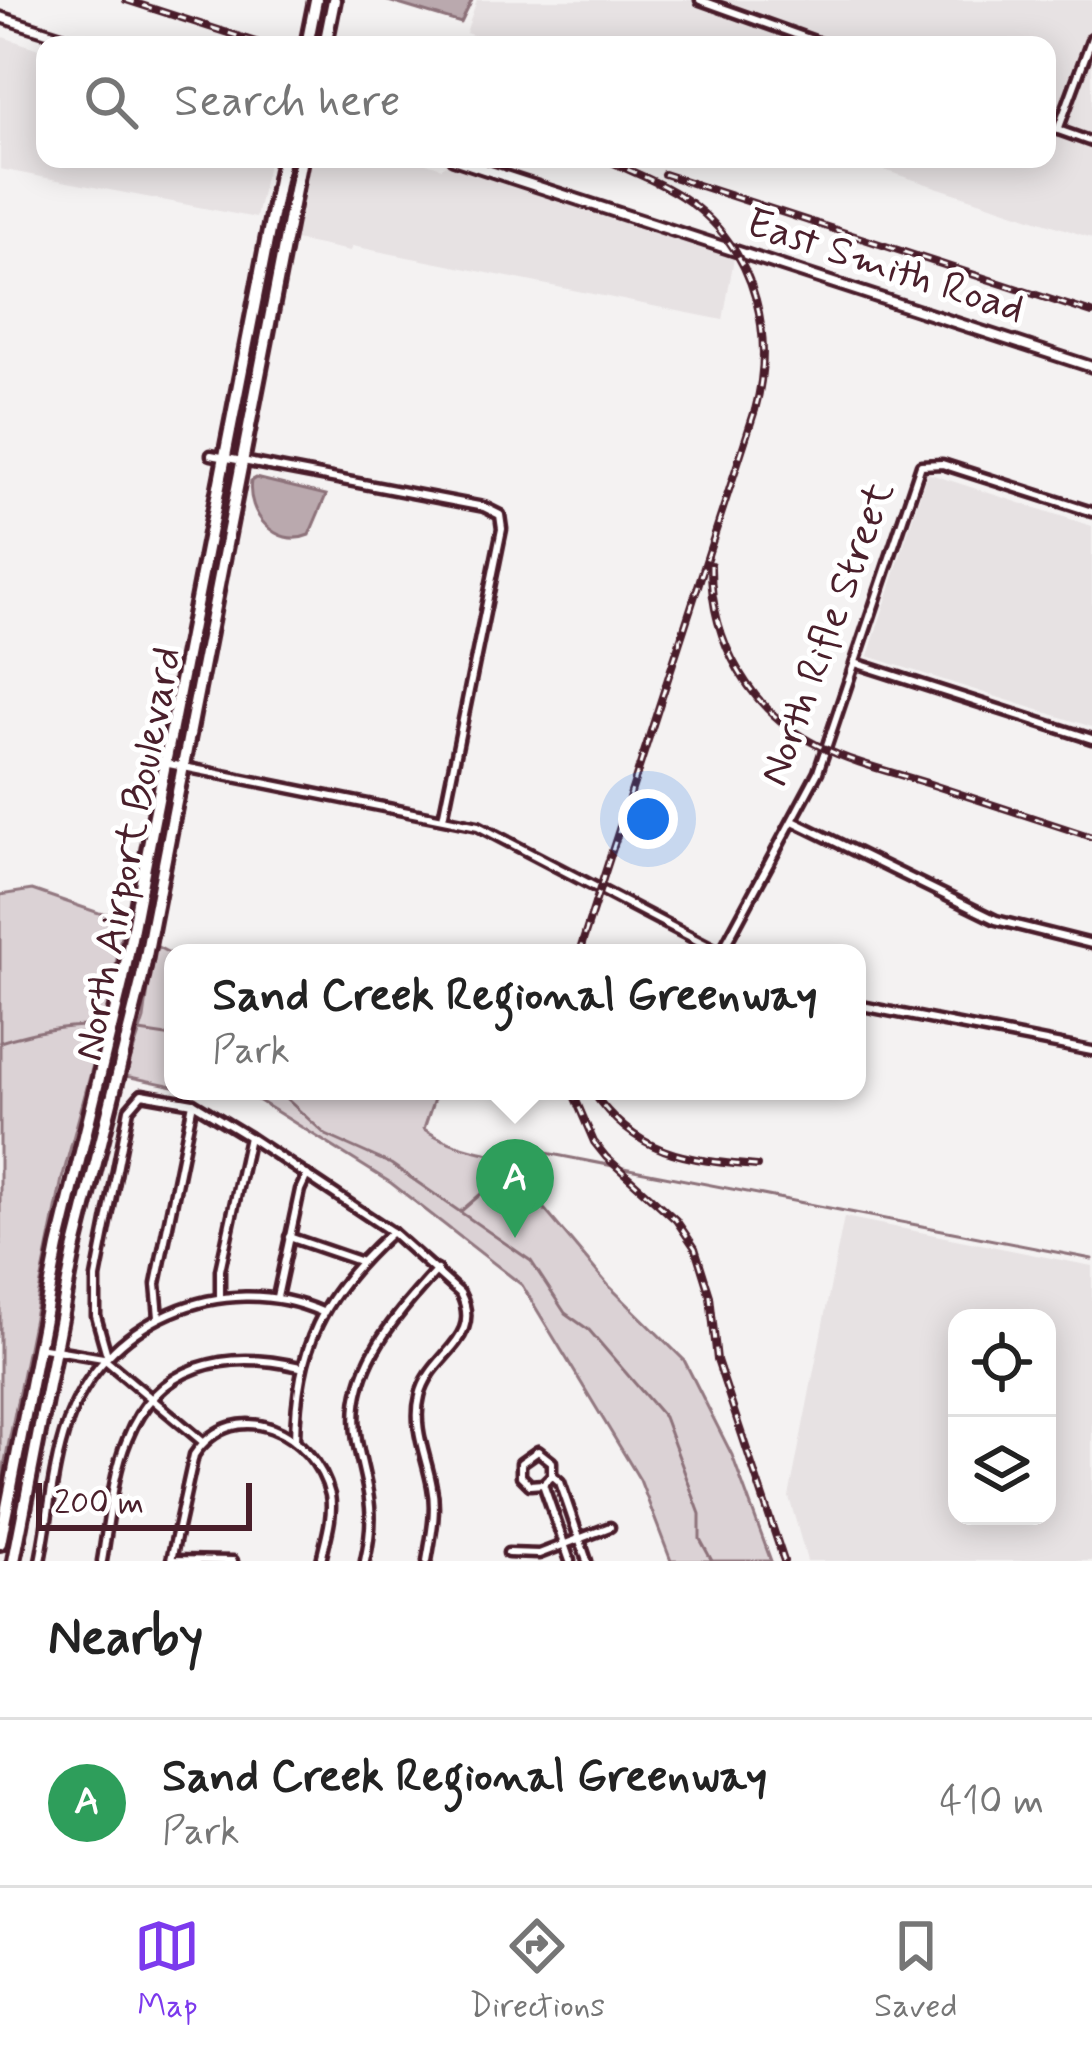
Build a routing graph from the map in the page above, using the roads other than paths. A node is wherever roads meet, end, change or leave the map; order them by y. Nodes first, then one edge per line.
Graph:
1 (316, 0) edge
2 (334, 0) edge
3 (700, 0) edge
4 (0, 17) edge
5 (60, 36) edge
6 (309, 36) edge
7 (327, 36) edge
8 (801, 36) edge
9 (1092, 38) edge
10 (1058, 130) joint
11 (1092, 142) edge
12 (282, 168) edge
13 (299, 168) edge
14 (481, 168) edge
15 (1092, 367) edge
16 (218, 457) junction
17 (241, 461) junction
18 (1092, 512) edge
19 (855, 663) junction
20 (1092, 739) edge
21 (149, 760) dead end
22 (165, 763) junction
23 (182, 767) junction
24 (443, 818) junction
25 (793, 821) junction
26 (704, 944) edge
27 (726, 944) edge
28 (1092, 944) edge
29 (866, 1007) edge
30 (1092, 1051) edge
31 (164, 1098) edge
32 (176, 1100) edge
33 (193, 1103) junction
34 (249, 1137) junction
35 (307, 1175) junction
36 (392, 1232) junction
37 (289, 1237) junction
38 (360, 1261) junction
39 (437, 1270) junction
40 (220, 1297) junction
41 (278, 1297) junction
42 (322, 1312) junction
43 (159, 1317) junction
44 (38, 1348) junction
45 (54, 1350) junction
46 (105, 1357) junction
47 (300, 1367) junction
48 (152, 1400) junction
49 (295, 1441) junction
50 (203, 1442) junction
51 (552, 1475) junction
52 (543, 1484) junction
53 (610, 1527) dead end
54 (581, 1540) junction
55 (0, 1543) edge
56 (566, 1544) junction
57 (508, 1553) dead end
58 (14, 1561) edge
59 (40, 1561) edge
60 (102, 1561) edge
61 (170, 1561) edge
62 (233, 1561) edge
63 (321, 1561) edge
64 (365, 1561) edge
65 (427, 1561) edge
66 (570, 1561) edge
67 (587, 1561) edge

1 - 6 main road
2 - 7 main road
3 - 8 street
4 - 5 street
9 - 10 street
10 - 11 street
12 - 16 main road, North Airport Boulevard
13 - 17 main road, North Airport Boulevard
14 - 15 street, East Smith Road
16 - 17 street
16 - 22 main road, North Airport Boulevard
17 - 23 main road, North Airport Boulevard
17 - 24 street
18 - 19 street, North Rifle Street
19 - 20 street
19 - 25 street, North Rifle Street
21 - 22 street
22 - 23 street
22 - 44 main road, North Airport Boulevard
23 - 24 street
23 - 45 main road, North Airport Boulevard
24 - 26 street
25 - 27 street, North Rifle Street
25 - 28 street
29 - 30 street
31 - 46 street
32 - 33 street
33 - 34 street
33 - 43 street
34 - 35 street
34 - 40 street
35 - 36 street
35 - 37 street
36 - 38 street
36 - 39 street
37 - 38 street
37 - 41 street
38 - 42 street
39 - 64 street
39 - 65 street
40 - 41 street
40 - 43 street
41 - 42 street
42 - 47 street
43 - 46 street
44 - 45 street
44 - 55 main road, North Airport Boulevard
45 - 46 street
45 - 58 main road, North Airport Boulevard
46 - 48 street
46 - 59 street
47 - 48 street
47 - 49 street
48 - 50 street
48 - 60 street
49 - 50 street
49 - 63 street
50 - 61 street
51 - 52 street
51 - 52 street
51 - 54 street
52 - 56 street
53 - 54 street
54 - 56 street
54 - 67 street
56 - 57 street
56 - 66 street
61 - 62 street

